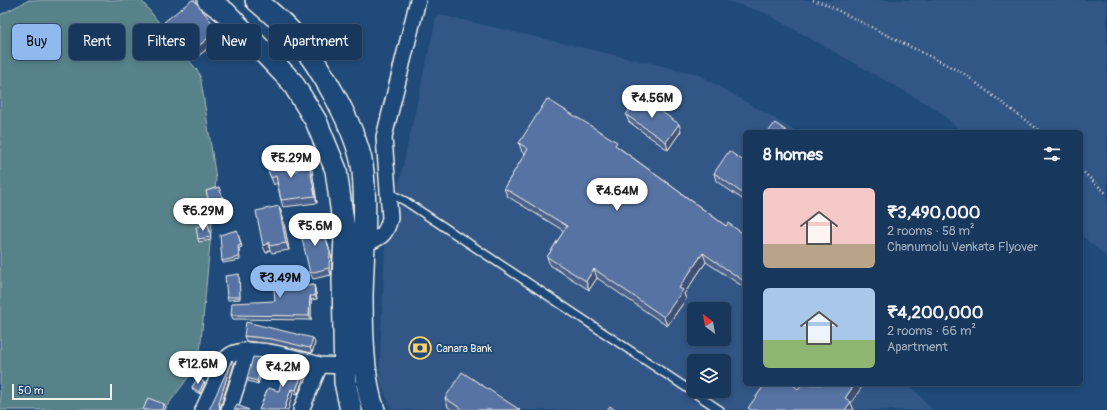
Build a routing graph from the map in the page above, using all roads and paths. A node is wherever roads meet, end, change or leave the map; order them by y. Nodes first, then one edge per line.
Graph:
1 (208, 0) edge
2 (256, 0) edge
3 (418, 0) edge
4 (813, 0) edge
5 (1038, 130) edge
6 (1083, 172) edge
7 (388, 193) junction
8 (1107, 194) edge
9 (364, 235) junction
10 (248, 350) junction
11 (320, 365) junction
12 (345, 366) junction
13 (203, 410) edge
14 (229, 410) edge
15 (301, 410) edge
16 (351, 410) edge
17 (374, 410) edge
18 (720, 410) edge

1 - 12 street
2 - 9 street
3 - 7 street
4 - 5 path
6 - 8 path
7 - 9 street
7 - 18 lane
9 - 17 street
10 - 11 street
10 - 13 street
10 - 14 street
11 - 12 street
11 - 15 street
12 - 16 street

